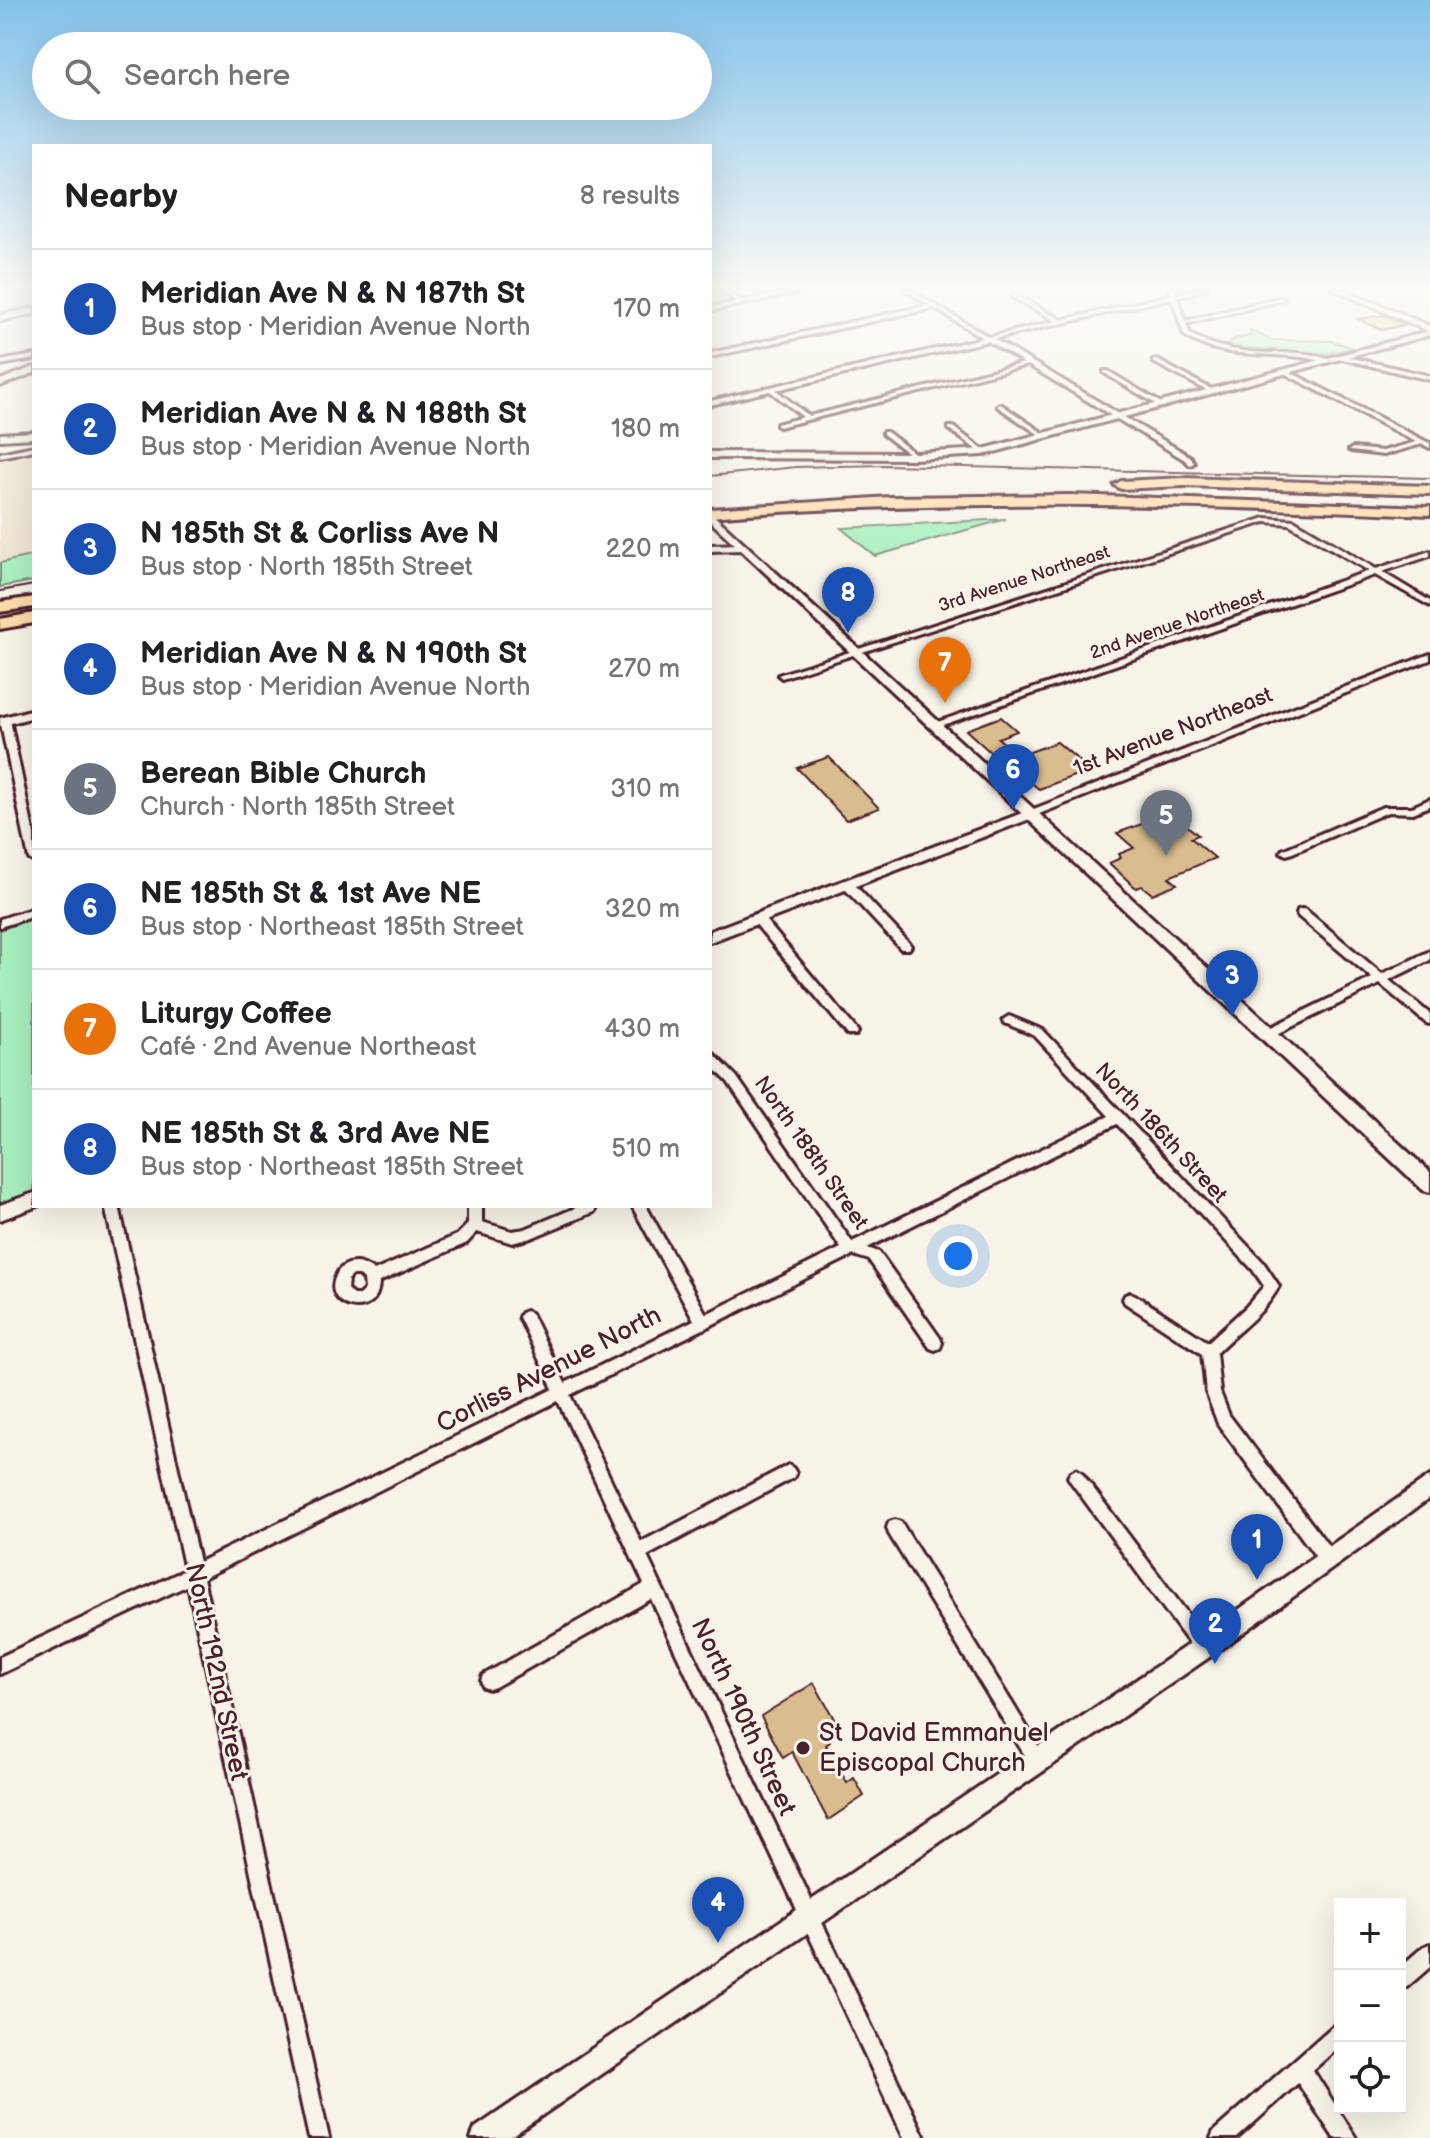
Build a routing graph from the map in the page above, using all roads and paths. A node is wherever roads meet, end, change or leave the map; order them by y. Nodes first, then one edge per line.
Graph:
1 (771, 389) joint
2 (926, 389) edge
3 (1073, 389) edge
4 (1134, 389) edge
5 (1208, 389) edge
6 (1226, 389) edge
7 (1319, 389) edge
8 (1214, 392) junction
9 (712, 403) edge
10 (1000, 406) dead end
11 (1163, 406) junction
12 (1118, 416) junction
13 (808, 418) junction
14 (779, 425) dead end
15 (951, 428) dead end
16 (885, 433) dead end
17 (32, 435) edge
18 (0, 437) edge
19 (1046, 437) junction
20 (1427, 444) edge
21 (32, 448) edge
22 (1353, 450) dead end
23 (983, 452) junction
24 (0, 455) edge
25 (712, 455) edge
26 (915, 456) junction
27 (1199, 465) dead end
28 (1100, 486) junction
29 (1430, 490) edge
30 (1430, 498) edge
31 (712, 499) edge
32 (1430, 513) edge
33 (713, 517) edge
34 (742, 547) junction
35 (712, 548) edge
36 (1430, 553) edge
37 (1377, 572) junction
38 (32, 602) edge
39 (1430, 604) edge
40 (0, 607) edge
41 (32, 618) edge
42 (0, 624) edge
43 (855, 652) junction
44 (1430, 657) edge
45 (782, 675) dead end
46 (32, 714) edge
47 (2, 721) edge
48 (934, 725) junction
49 (1430, 802) edge
50 (1030, 814) junction
51 (32, 850) edge
52 (1286, 852) dead end
53 (848, 885) junction
54 (32, 913) edge
55 (1302, 913) dead end
56 (758, 919) junction
57 (0, 923) edge
58 (712, 936) edge
59 (905, 946) dead end
60 (1430, 955) edge
61 (1380, 978) junction
62 (1009, 1020) dead end
63 (1430, 1020) edge
64 (852, 1032) dead end
65 (1267, 1034) junction
66 (712, 1059) edge
67 (1119, 1117) junction
68 (1430, 1184) edge
69 (32, 1201) edge
70 (112, 1208) edge
71 (475, 1208) edge
72 (589, 1208) dead end
73 (640, 1208) edge
74 (0, 1213) edge
75 (475, 1226) junction
76 (849, 1248) junction
77 (372, 1278) dead end
78 (1130, 1299) dead end
79 (526, 1317) dead end
80 (702, 1320) junction
81 (935, 1343) dead end
82 (1209, 1351) junction
83 (561, 1391) junction
84 (788, 1473) dead end
85 (1076, 1477) dead end
86 (1430, 1486) edge
87 (895, 1528) dead end
88 (638, 1552) junction
89 (1328, 1559) junction
90 (195, 1573) junction
91 (654, 1588) junction
92 (1203, 1648) junction
93 (0, 1666) edge
94 (489, 1681) dead end
95 (1038, 1761) junction
96 (809, 1918) junction
97 (1430, 1954) edge
98 (1406, 1975) edge
99 (1334, 2038) edge
100 (1300, 2068) junction
101 (501, 2133) edge
102 (319, 2138) edge
103 (915, 2138) edge
104 (1221, 2138) edge
105 (1346, 2138) edge

1 - 9 street
1 - 13 street
2 - 13 street
3 - 12 street
4 - 11 street
5 - 8 street
6 - 8 street
7 - 20 street
8 - 11 street
10 - 19 street
11 - 12 street
12 - 19 street
12 - 27 street
13 - 14 street
15 - 23 street
16 - 26 street
17 - 18 main road
19 - 23 street
20 - 22 street
21 - 24 street
23 - 26 street
25 - 26 street
28 - 29 highway
28 - 30 highway
28 - 31 highway
32 - 33 highway
33 - 34 main road
34 - 35 street
34 - 43 main road
36 - 37 street, 2nd Avenue Northeast
37 - 39 street
37 - 43 street, 3rd Avenue Northeast
37 - 48 street, 2nd Avenue Northeast
38 - 40 highway
41 - 42 highway
43 - 45 street, 3rd Avenue Northeast
43 - 48 main road
44 - 50 street, 1st Avenue Northeast
46 - 47 street
47 - 51 street
48 - 50 main road
49 - 52 street
50 - 53 street, 1st Avenue Northeast
50 - 65 main road
53 - 56 street, 1st Avenue Northeast
53 - 59 street
54 - 57 street
55 - 61 street
56 - 58 street, 1st Avenue Northeast
56 - 64 street
60 - 61 street
61 - 63 street
61 - 65 street
62 - 67 street, North 186th Street
65 - 68 main road
66 - 76 street, North 188th Street
67 - 76 street, Corliss Avenue North
67 - 82 street, North 186th Street
69 - 74 street
70 - 90 street, North 192nd Street
71 - 75 street
72 - 75 street
73 - 80 street
75 - 77 street
76 - 80 street, Corliss Avenue North
76 - 81 street, North 188th Street
78 - 82 street
79 - 83 street, North 190th Street
80 - 83 street, Corliss Avenue North
82 - 89 street
83 - 88 street, North 190th Street
83 - 90 street, Corliss Avenue North
84 - 88 street
85 - 92 street
86 - 89 street
87 - 95 street
88 - 91 street, North 190th Street
89 - 92 street
90 - 93 street, Corliss Avenue North
90 - 102 street, North 192nd Street
91 - 94 street
91 - 96 street, North 190th Street
92 - 95 street
95 - 96 street
96 - 101 street
96 - 103 street, North 190th Street
97 - 98 street
99 - 100 street
100 - 104 street
100 - 105 street

